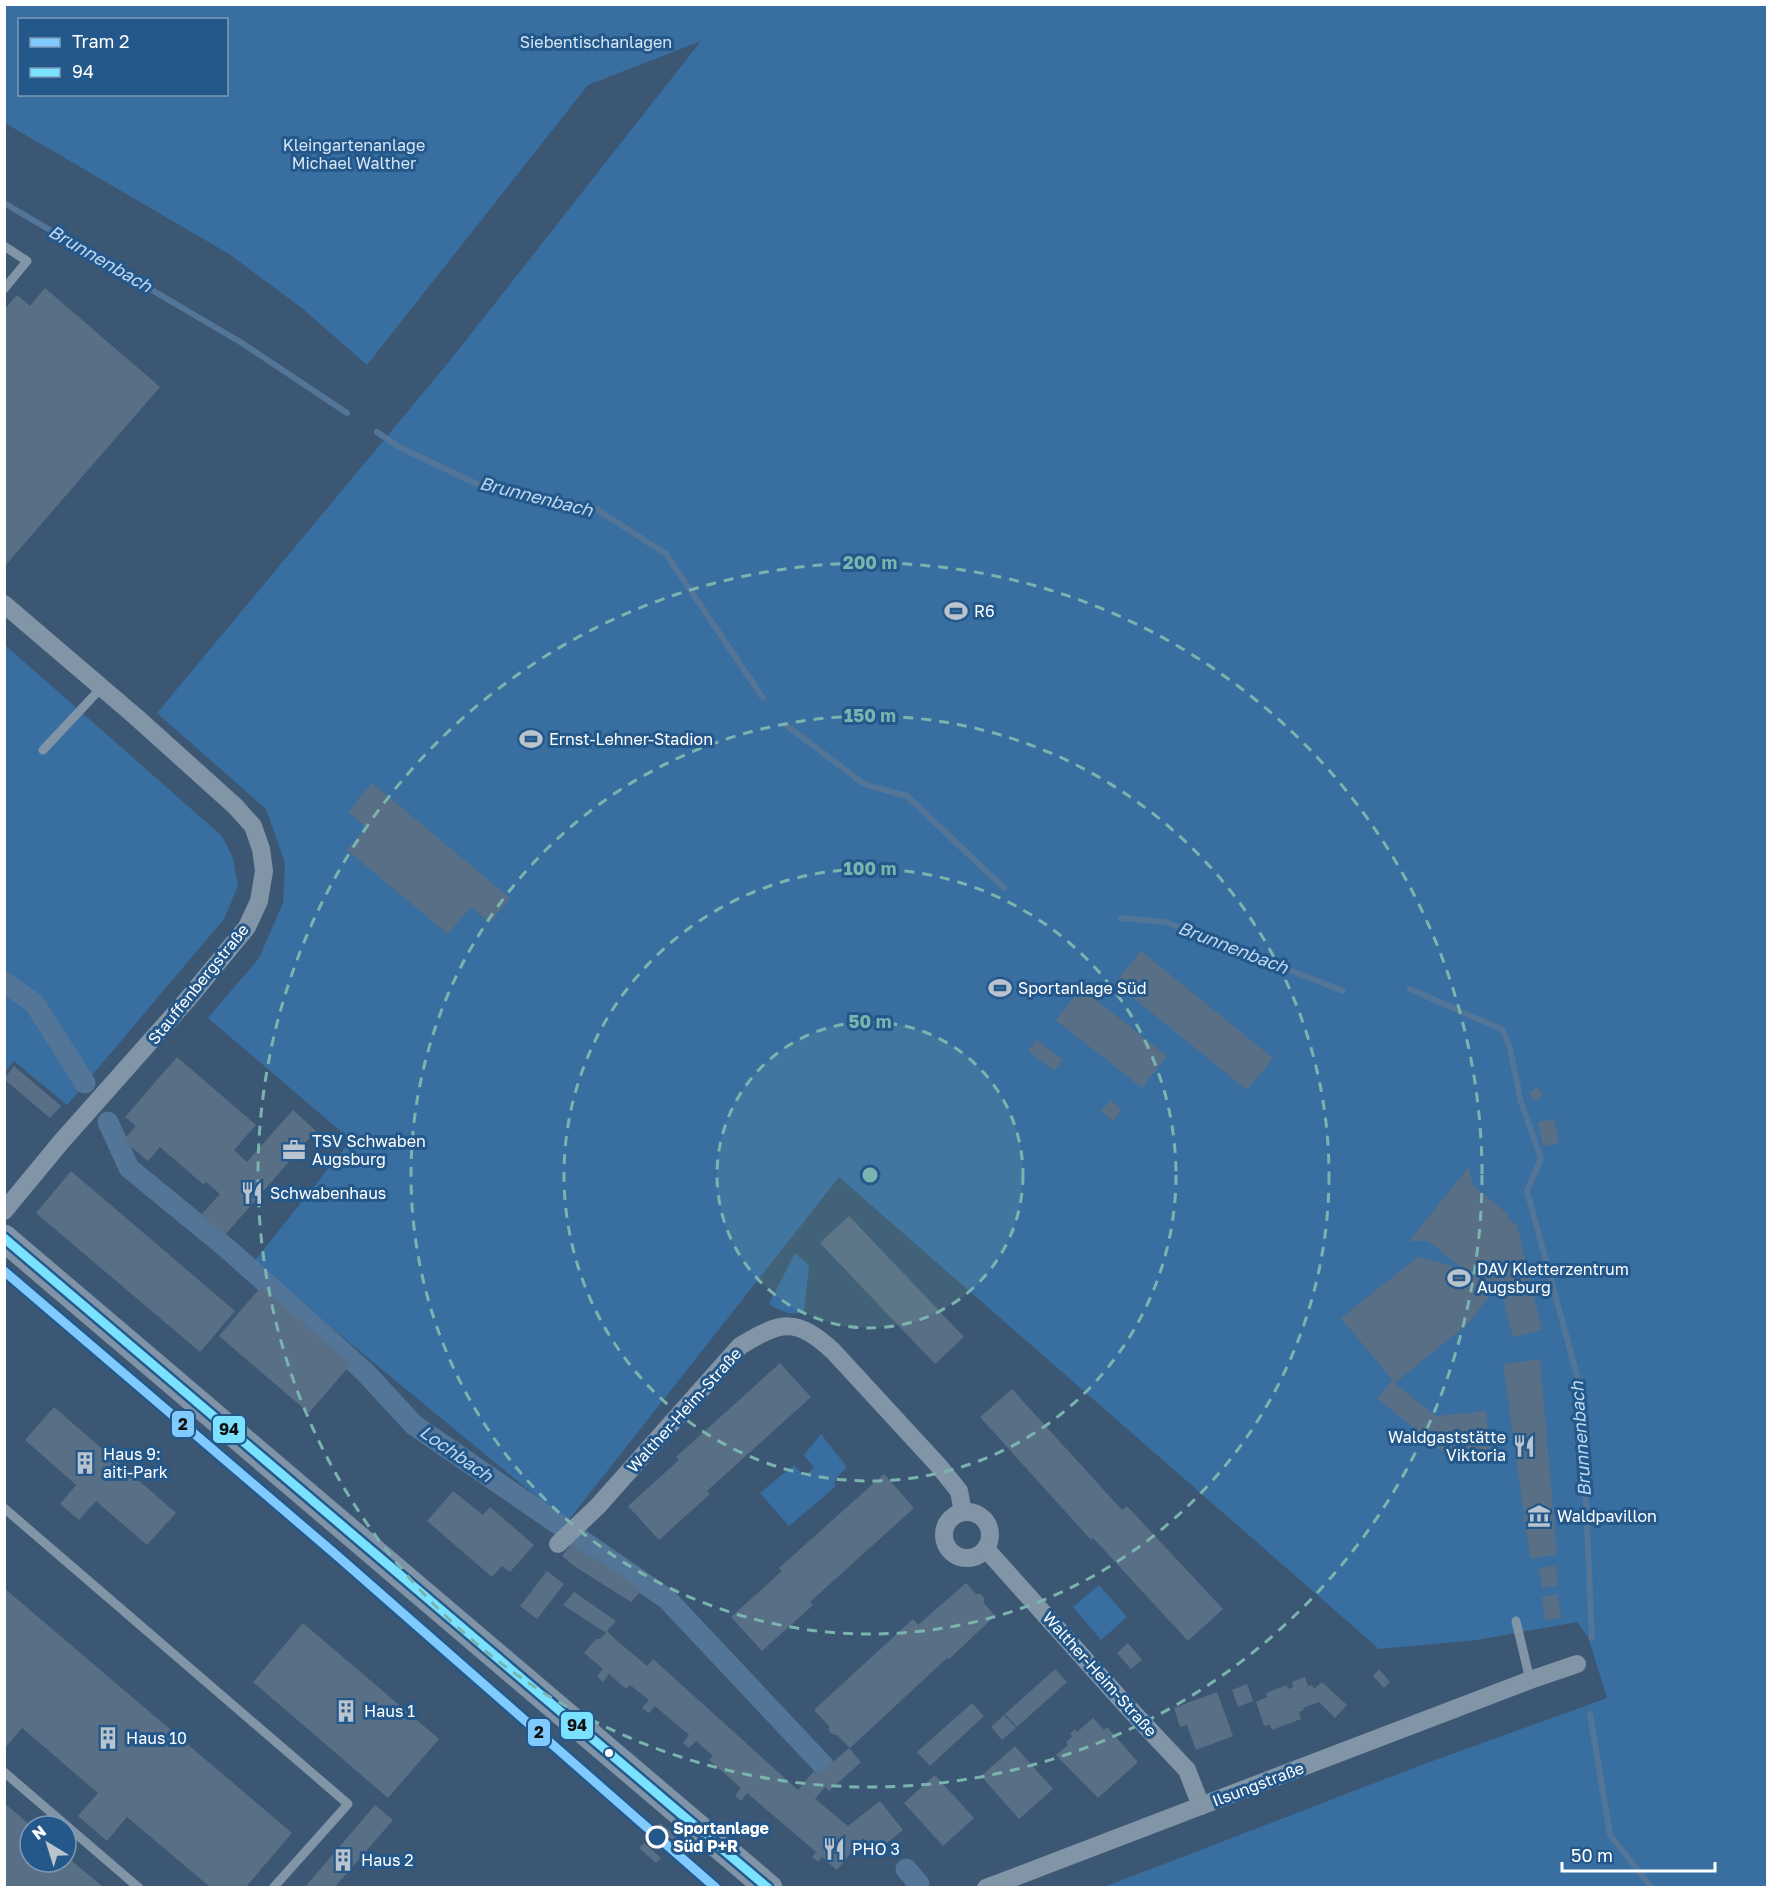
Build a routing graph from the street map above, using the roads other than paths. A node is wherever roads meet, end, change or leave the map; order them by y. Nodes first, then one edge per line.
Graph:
1 (4, 246) edge
2 (4, 289) edge
3 (4, 604) edge
4 (102, 687) junction
5 (43, 750) dead end
6 (4, 1211) edge
7 (4, 1239) edge
8 (4, 1508) edge
9 (963, 1512) junction
10 (560, 1542) dead end
11 (986, 1549) junction
12 (1516, 1621) dead end
13 (1577, 1664) dead end
14 (1530, 1680) junction
15 (4, 1772) edge
16 (1201, 1806) junction
17 (139, 1887) edge
18 (273, 1887) edge
19 (769, 1887) edge
20 (986, 1887) edge

1 - 2 lane
3 - 4 street, Stauffenbergstraße
4 - 5 lane
4 - 6 street, Stauffenbergstraße
7 - 19 main road
8 - 18 lane
9 - 10 street, Walther-Heim-Straße
9 - 11 street
9 - 11 street
11 - 16 street, Walther-Heim-Straße
12 - 14 lane
13 - 14 street, Ilsungstraße
14 - 16 street, Ilsungstraße
15 - 17 lane
16 - 20 street, Ilsungstraße

